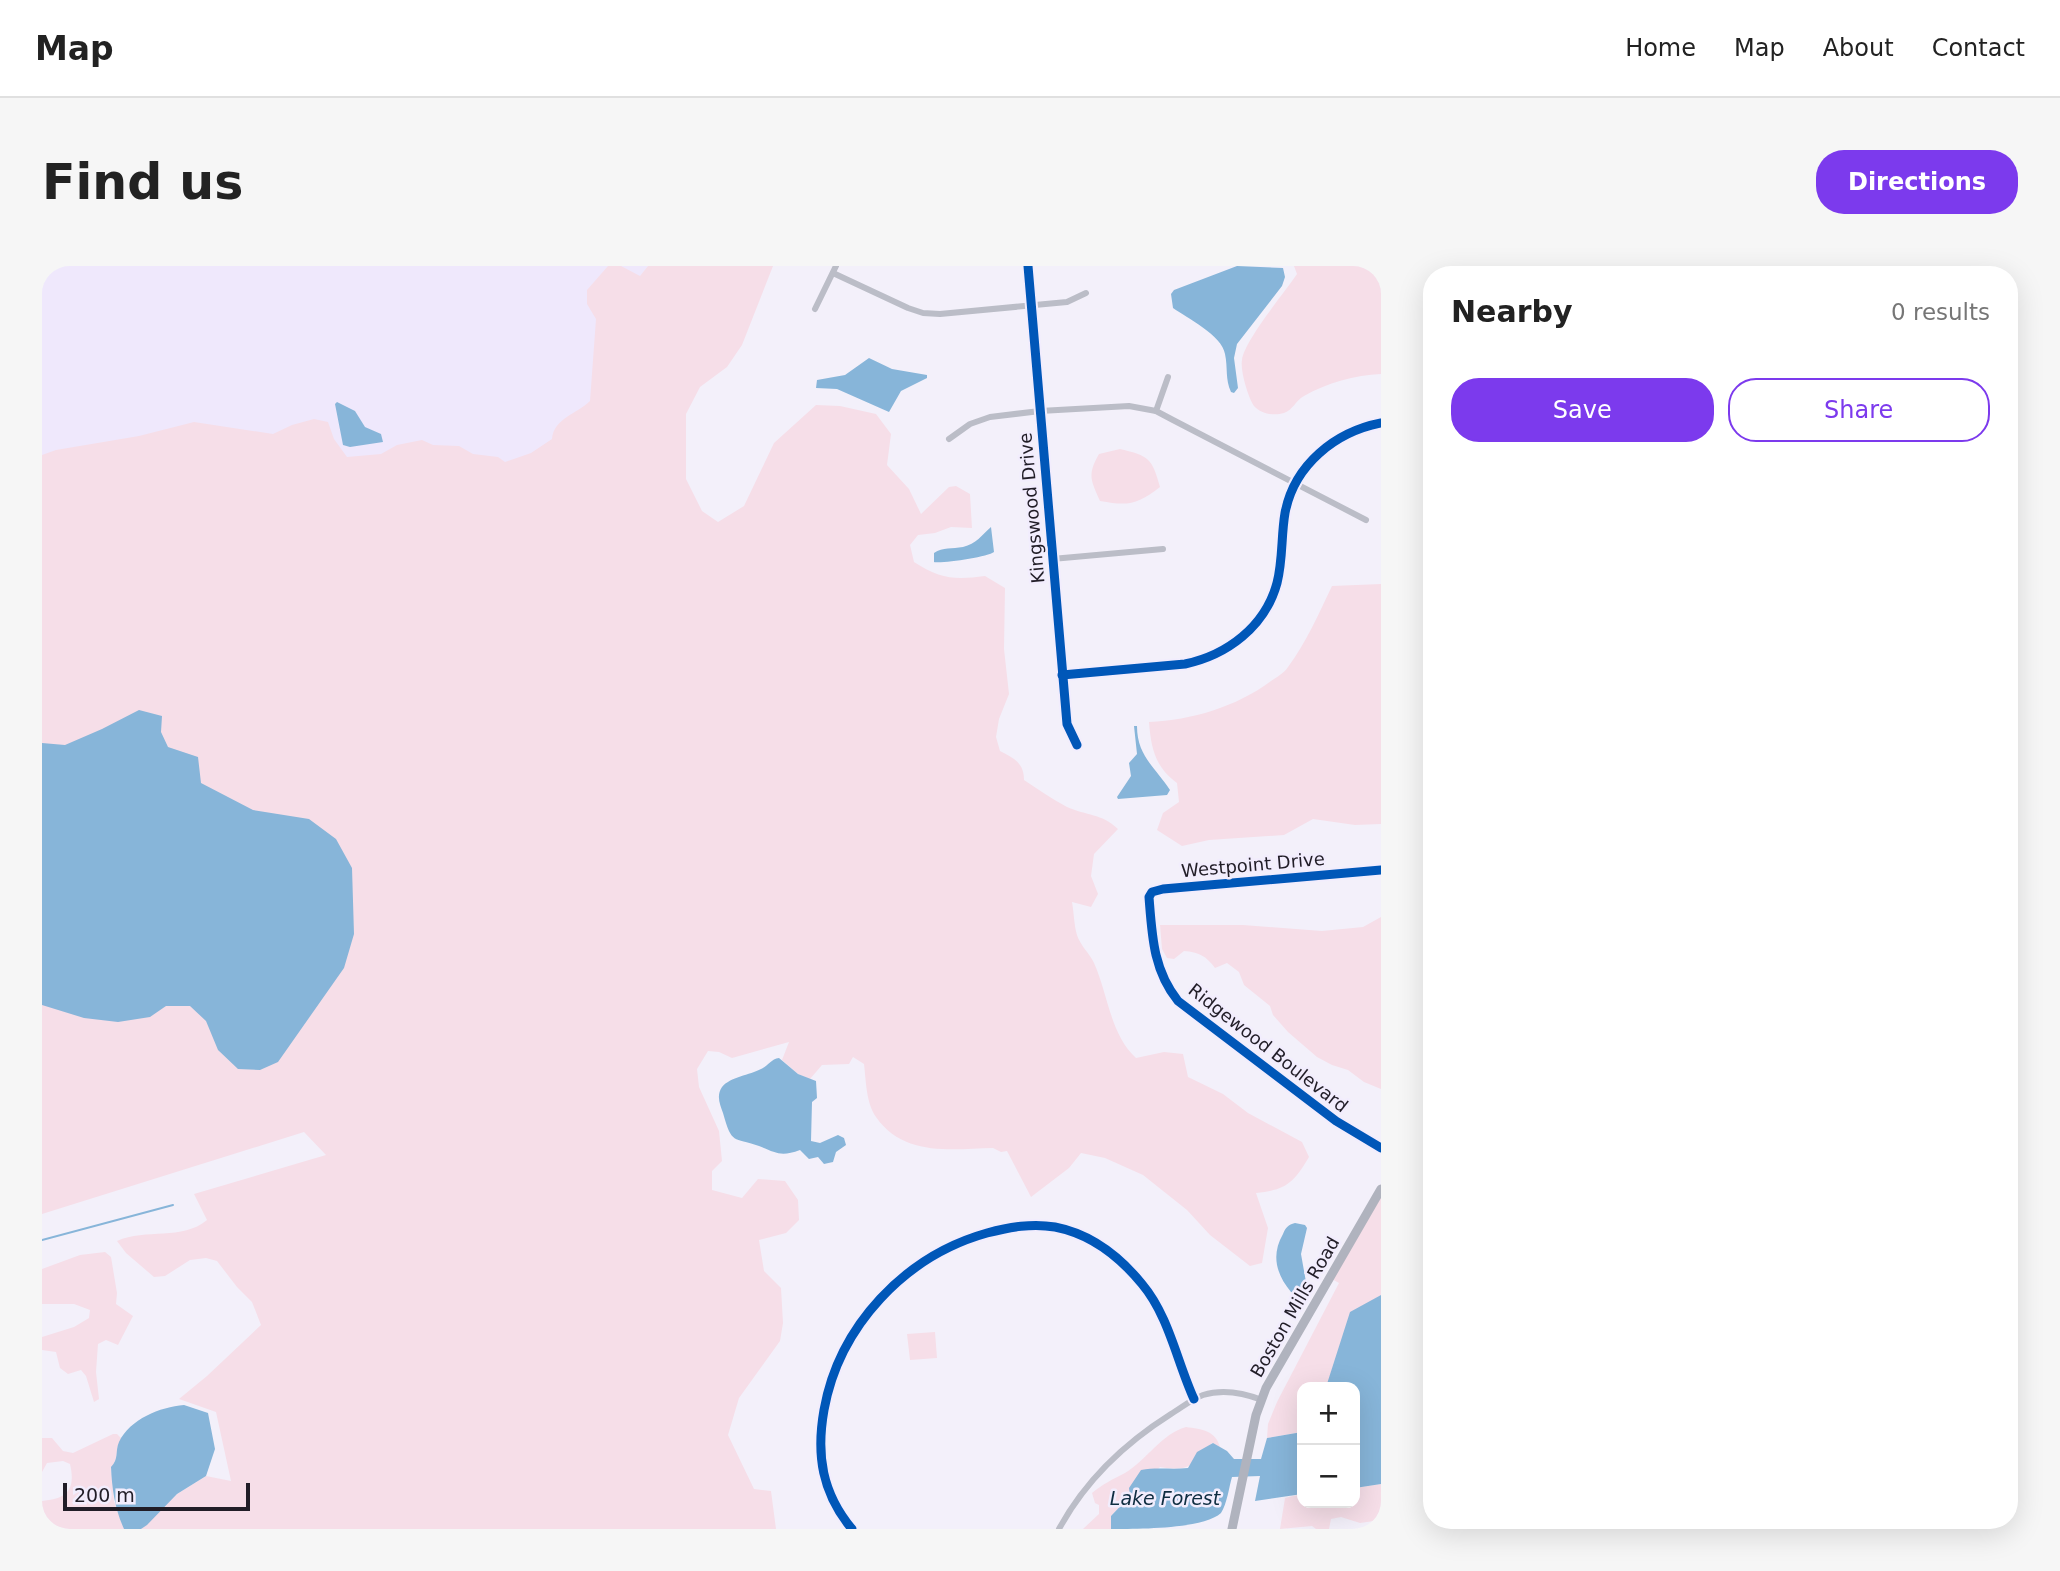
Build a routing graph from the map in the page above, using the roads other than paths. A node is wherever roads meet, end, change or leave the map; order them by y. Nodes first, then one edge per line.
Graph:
1 (1028, 266) edge
2 (835, 270) edge
3 (1086, 293) dead end
4 (1031, 306) junction
5 (815, 309) dead end
6 (1168, 377) dead end
7 (1040, 411) junction
8 (1156, 411) junction
9 (1381, 423) edge
10 (949, 439) dead end
11 (1296, 482) junction
12 (1366, 520) dead end
13 (1163, 549) dead end
14 (1052, 559) junction
15 (1062, 675) junction
16 (1077, 745) dead end
17 (1381, 870) edge
18 (1150, 914) joint
19 (1381, 1148) edge
20 (1381, 1189) edge
21 (1194, 1399) junction
22 (1262, 1400) junction
23 (852, 1529) edge
24 (1059, 1529) edge
25 (1233, 1529) edge

1 - 4 street, Kingswood Drive
2 - 4 street
2 - 5 street
3 - 4 street
4 - 7 street, Kingswood Drive
6 - 8 street
7 - 8 street
7 - 10 street
7 - 14 street, Kingswood Drive
8 - 11 street
9 - 11 street
11 - 12 street
11 - 15 street
13 - 14 street
14 - 15 street, Kingswood Drive
15 - 16 street, Kingswood Drive
17 - 18 street, Westpoint Drive
18 - 19 street, Ridgewood Boulevard
20 - 22 street, Boston Mills Road
21 - 22 street
21 - 23 street
21 - 24 street
22 - 25 street, Boston Mills Road

